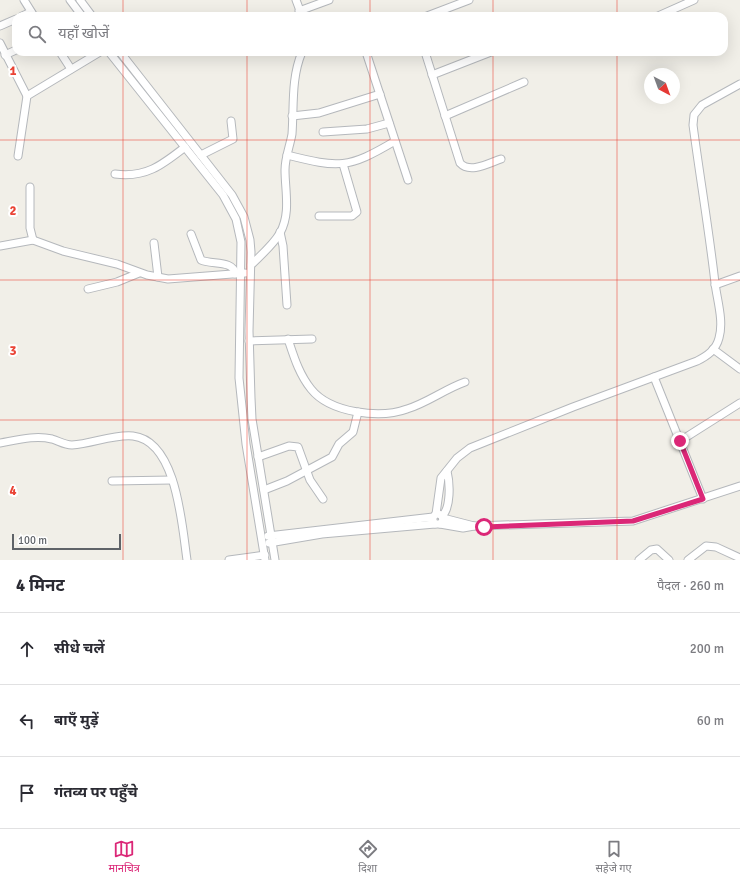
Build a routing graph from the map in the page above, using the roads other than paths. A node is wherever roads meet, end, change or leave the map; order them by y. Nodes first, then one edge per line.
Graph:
1 (24, 0) edge
2 (70, 0) edge
3 (80, 0) edge
4 (296, 0) edge
5 (329, 0) edge
6 (469, 0) edge
7 (694, 0) edge
8 (31, 12) edge
9 (79, 12) edge
10 (89, 12) edge
11 (301, 12) edge
12 (303, 12) edge
13 (437, 12) edge
14 (667, 12) edge
15 (12, 20) edge
16 (0, 26) edge
17 (0, 43) edge
18 (12, 52) edge
19 (5, 55) junction
20 (63, 56) edge
21 (93, 56) edge
22 (112, 56) edge
23 (123, 56) edge
24 (301, 56) edge
25 (367, 56) edge
26 (426, 56) edge
27 (480, 56) edge
28 (72, 69) junction
29 (432, 75) junction
30 (524, 82) dead end
31 (740, 84) edge
32 (380, 94) junction
33 (27, 96) junction
34 (292, 116) junction
35 (445, 116) junction
36 (231, 121) dead end
37 (389, 123) junction
38 (323, 132) dead end
39 (395, 141) junction
40 (185, 148) junction
41 (201, 155) junction
42 (287, 155) junction
43 (18, 156) dead end
44 (501, 159) dead end
45 (344, 164) junction
46 (115, 174) dead end
47 (408, 180) dead end
48 (30, 187) dead end
49 (319, 216) dead end
50 (280, 232) junction
51 (191, 234) dead end
52 (33, 240) junction
53 (154, 243) dead end
54 (0, 246) edge
55 (251, 268) junction
56 (139, 273) junction
57 (238, 274) junction
58 (740, 276) edge
59 (158, 277) junction
60 (715, 285) junction
61 (88, 289) dead end
62 (286, 305) dead end
63 (312, 338) dead end
64 (288, 339) junction
65 (249, 341) junction
66 (713, 350) junction
67 (740, 369) edge
68 (654, 377) junction
69 (465, 382) dead end
70 (740, 403) edge
71 (358, 412) junction
72 (680, 441) junction
73 (0, 442) edge
74 (258, 456) junction
75 (306, 471) junction
76 (172, 480) junction
77 (112, 481) dead end
78 (740, 486) edge
79 (264, 490) junction
80 (323, 499) dead end
81 (703, 499) junction
82 (438, 519) junction
83 (262, 536) junction
84 (272, 539) junction
85 (264, 544) junction
86 (265, 558) edge
87 (740, 558) edge
88 (187, 560) edge
89 (229, 560) edge
90 (276, 560) edge
91 (639, 560) edge
92 (669, 560) edge
93 (688, 560) edge

1 - 8 street
2 - 9 street
3 - 10 street
4 - 11 street
5 - 12 street
6 - 13 street
7 - 14 street
15 - 16 street
17 - 19 street
18 - 19 street
19 - 33 street
20 - 28 street
21 - 28 street
22 - 40 street
23 - 41 street
24 - 34 street
25 - 32 street
26 - 29 street
27 - 29 street
28 - 33 street
29 - 35 street
30 - 35 street
31 - 60 street
32 - 34 street
32 - 37 street
33 - 43 street
34 - 42 street
35 - 44 street
36 - 41 street
37 - 38 street
37 - 39 street
39 - 45 street
39 - 47 street
40 - 46 street
40 - 57 street
41 - 55 street
42 - 45 street
42 - 50 street
45 - 49 street
48 - 52 street
50 - 55 street
50 - 62 street
51 - 57 street
52 - 54 street
52 - 56 street
53 - 59 street
55 - 57 street
55 - 65 street
56 - 59 street
56 - 61 street
57 - 59 street
57 - 83 street
58 - 60 street
60 - 66 street
63 - 64 street
64 - 65 street
64 - 71 street
65 - 74 street
66 - 67 street
66 - 68 street
68 - 72 street
68 - 82 street
69 - 71 street
70 - 72 street
71 - 75 street
72 - 81 street
73 - 76 street
74 - 75 street
74 - 79 street
75 - 79 street
75 - 80 street
76 - 77 street
76 - 88 street
78 - 81 street
79 - 84 street
81 - 82 street
82 - 84 street
83 - 84 street
83 - 85 street
84 - 85 street
84 - 90 street
85 - 86 street
86 - 89 street
87 - 93 street
91 - 92 street

